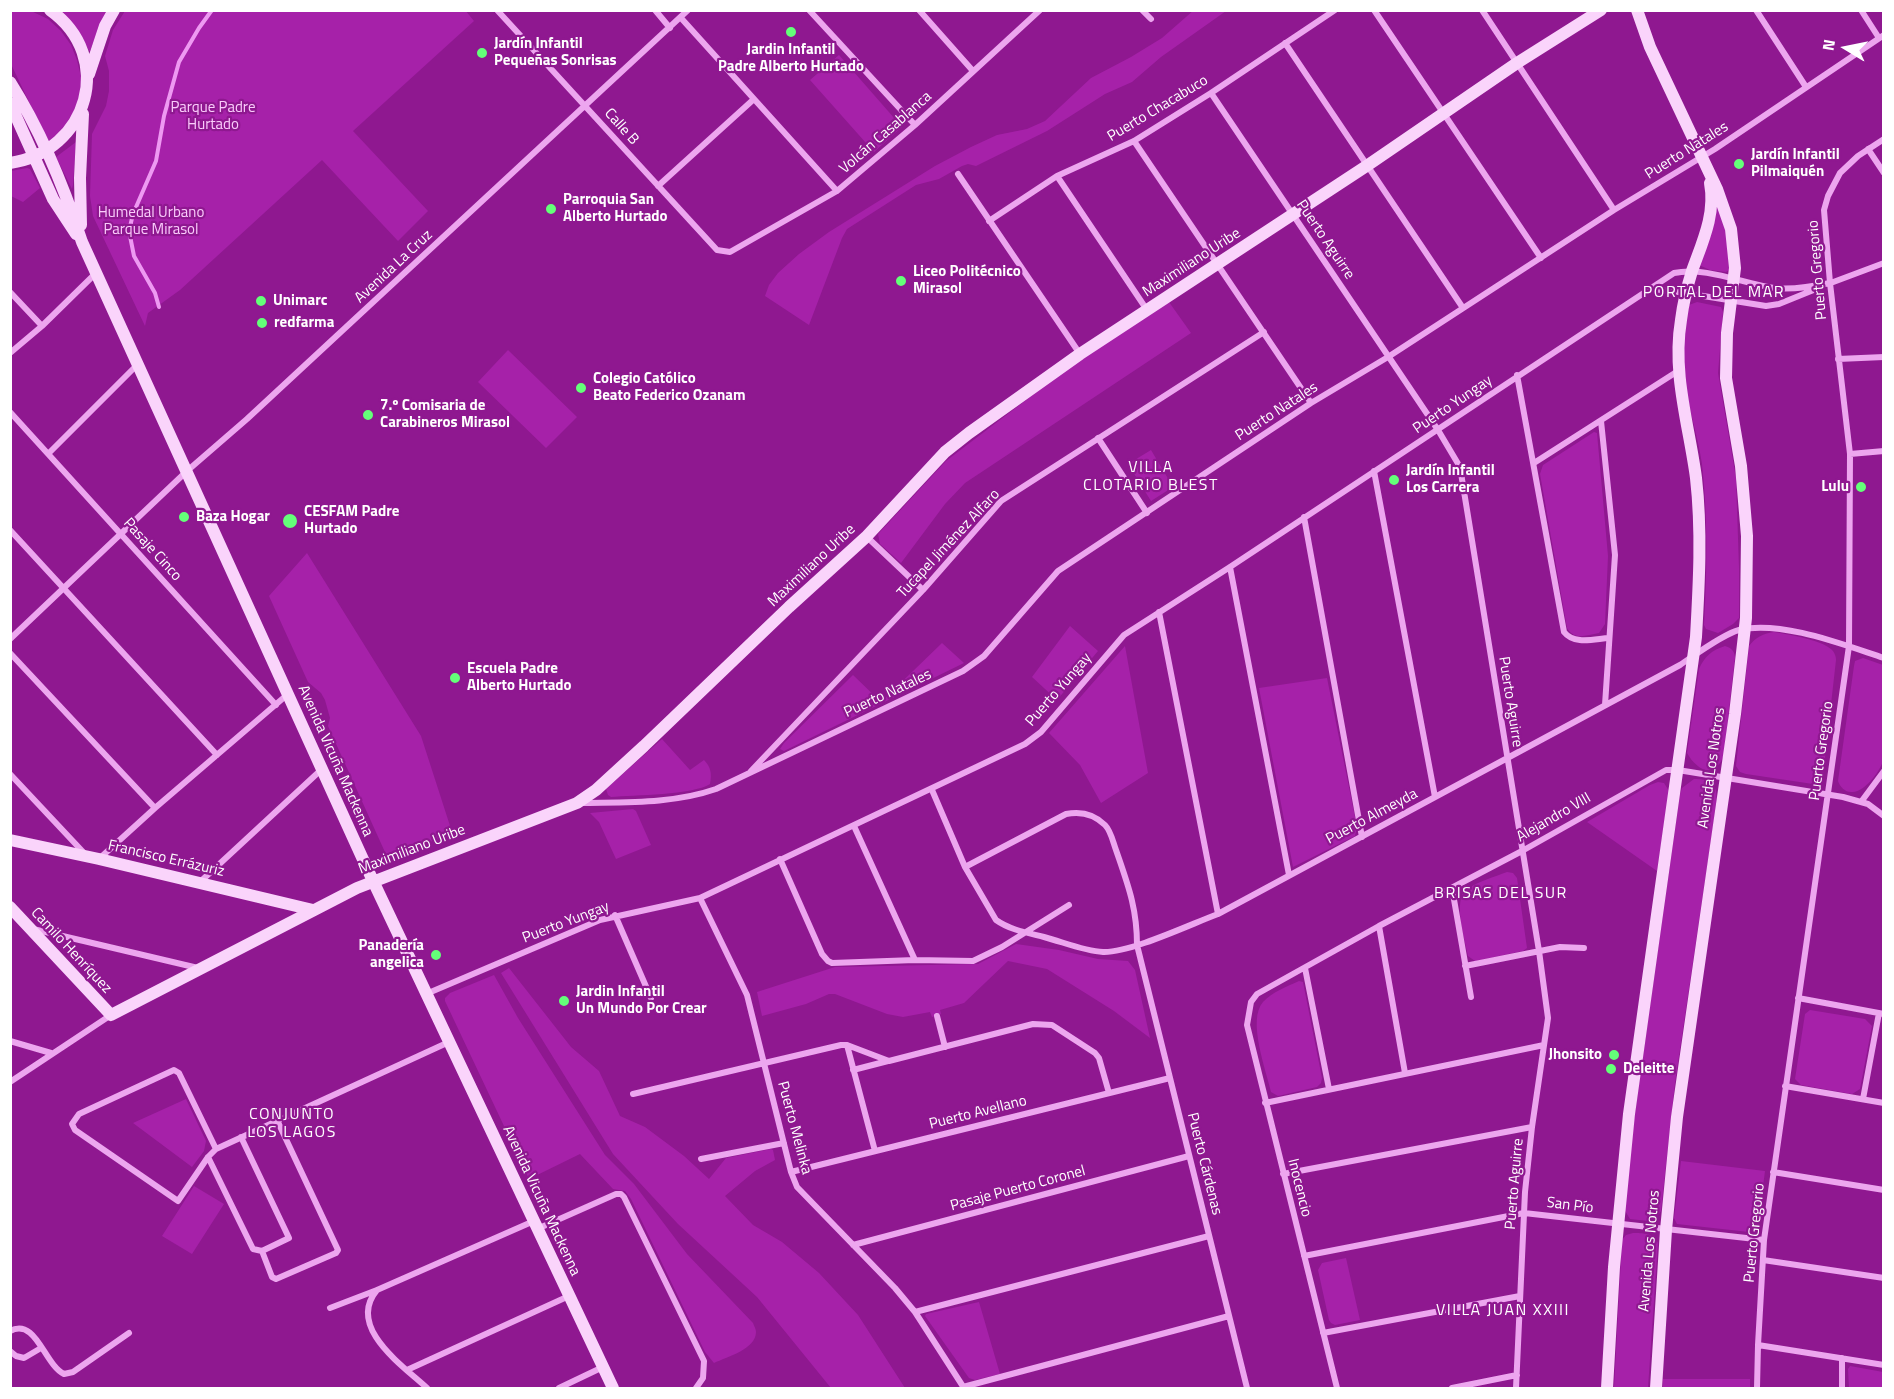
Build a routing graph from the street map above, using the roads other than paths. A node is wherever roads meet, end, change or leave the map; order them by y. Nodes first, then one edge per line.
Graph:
1 (50, 10) edge
2 (114, 10) edge
3 (497, 10) edge
4 (654, 10) edge
5 (688, 10) edge
6 (809, 10) edge
7 (919, 10) edge
8 (1029, 10) edge
9 (1040, 10) edge
10 (1142, 10) edge
11 (1335, 10) edge
12 (1374, 10) edge
13 (1482, 10) edge
14 (1637, 10) edge
15 (1756, 10) edge
16 (1862, 10) edge
17 (1595, 12) edge
18 (1034, 16) junction
19 (681, 18) junction
20 (1151, 19) dead end
21 (670, 28) junction
22 (1881, 36) edge
23 (1285, 43) junction
24 (1517, 63) junction
25 (973, 71) junction
26 (87, 81) junction
27 (10, 82) edge
28 (1806, 87) junction
29 (1210, 93) junction
30 (754, 99) junction
31 (10, 103) edge
32 (83, 105) junction
33 (586, 106) junction
34 (1444, 114) junction
35 (915, 125) junction
36 (1884, 139) edge
37 (1134, 141) junction
38 (1868, 149) junction
39 (45, 151) junction
40 (1701, 156) junction
41 (34, 157) junction
42 (10, 163) edge
43 (1368, 165) junction
44 (1884, 173) edge
45 (958, 174) dead end
46 (1057, 176) junction
47 (658, 186) junction
48 (837, 192) junction
49 (1614, 210) junction
50 (1294, 214) junction
51 (989, 221) junction
52 (82, 242) junction
53 (730, 252) joint
54 (1541, 258) junction
55 (1884, 263) edge
56 (1218, 264) junction
57 (1692, 272) junction
58 (96, 273) junction
59 (1734, 279) junction
60 (1830, 283) junction
61 (1651, 289) junction
62 (10, 292) edge
63 (1686, 293) junction
64 (1731, 302) junction
65 (1463, 308) junction
66 (1147, 309) junction
67 (42, 326) junction
68 (1264, 332) junction
69 (10, 353) edge
70 (1080, 354) junction
71 (1388, 357) junction
72 (1884, 357) edge
73 (1838, 359) junction
74 (139, 363) junction
75 (1678, 371) junction
76 (1517, 375) junction
77 (1311, 403) junction
78 (10, 412) edge
79 (1601, 421) junction
80 (1438, 430) junction
81 (1098, 438) junction
82 (1884, 451) edge
83 (49, 453) junction
84 (1850, 454) junction
85 (1534, 463) junction
86 (188, 471) junction
87 (1374, 471) junction
88 (1148, 513) junction
89 (1304, 518) junction
90 (10, 530) edge
91 (122, 534) junction
92 (866, 537) junction
93 (1230, 567) junction
94 (64, 588) junction
95 (923, 590) junction
96 (1159, 612) junction
97 (1745, 629) junction
98 (1609, 638) junction
99 (10, 639) edge
100 (1849, 646) junction
101 (10, 653) edge
102 (1694, 656) junction
103 (1884, 658) edge
104 (288, 694) junction
105 (276, 705) junction
106 (1605, 705) junction
107 (217, 754) junction
108 (1507, 758) junction
109 (322, 769) junction
110 (1678, 770) junction
111 (1884, 771) edge
112 (10, 774) edge
113 (748, 774) junction
114 (1727, 778) junction
115 (932, 790) junction
116 (1828, 794) junction
117 (1435, 797) junction
118 (1861, 802) junction
119 (577, 803) junction
120 (155, 808) junction
121 (1884, 816) edge
122 (854, 826) junction
123 (1362, 837) junction
124 (10, 840) edge
125 (1522, 851) junction
126 (86, 856) junction
127 (99, 859) junction
128 (780, 859) junction
129 (965, 867) junction
130 (1289, 875) junction
131 (373, 881) junction
132 (200, 882) junction
133 (1452, 888) junction
134 (700, 898) junction
135 (1069, 905) dead end
136 (10, 907) edge
137 (313, 910) junction
138 (1218, 914) junction
139 (615, 915) junction
140 (1379, 926) junction
141 (29, 928) junction
142 (1027, 932) junction
143 (1137, 945) junction
144 (1584, 948) dead end
145 (1539, 951) junction
146 (915, 960) junction
147 (1465, 966) junction
148 (201, 968) junction
149 (1305, 968) junction
150 (426, 994) junction
151 (1257, 994) joint
152 (651, 998) dead end
153 (1470, 998) dead end
154 (1798, 998) junction
155 (1881, 1014) edge
156 (111, 1015) junction
157 (937, 1016) dead end
158 (10, 1041) edge
159 (449, 1042) junction
160 (847, 1045) junction
161 (1544, 1045) junction
162 (945, 1047) junction
163 (51, 1053) junction
164 (889, 1061) junction
165 (765, 1063) junction
166 (854, 1070) junction
167 (1405, 1073) junction
168 (1170, 1078) junction
169 (10, 1082) edge
170 (1785, 1086) junction
171 (1329, 1089) junction
172 (1109, 1093) junction
173 (633, 1094) dead end
174 (1863, 1099) junction
175 (1266, 1102) junction
176 (1884, 1103) edge
177 (277, 1120) junction
178 (1532, 1126) junction
179 (241, 1137) junction
180 (784, 1143) junction
181 (216, 1149) junction
182 (875, 1151) junction
183 (1189, 1156) junction
184 (208, 1157) junction
185 (701, 1159) dead end
186 (791, 1172) junction
187 (1773, 1172) junction
188 (1283, 1174) junction
189 (1884, 1190) edge
190 (1524, 1213) junction
191 (1618, 1224) junction
192 (536, 1225) junction
193 (1666, 1230) junction
194 (1209, 1236) junction
195 (1764, 1240) junction
196 (853, 1245) junction
197 (262, 1251) junction
198 (1304, 1256) junction
199 (1763, 1260) junction
200 (1884, 1278) edge
201 (377, 1290) junction
202 (569, 1296) junction
203 (1520, 1296) junction
204 (330, 1308) dead end
205 (915, 1312) junction
206 (1229, 1316) junction
207 (10, 1331) edge
208 (129, 1333) dead end
209 (1323, 1333) junction
210 (1758, 1345) junction
211 (41, 1348) junction
212 (10, 1351) edge
213 (1842, 1358) junction
214 (1884, 1365) edge
215 (603, 1367) junction
216 (407, 1370) junction
217 (1517, 1375) junction
218 (964, 1388) edge
219 (427, 1389) edge
220 (559, 1389) edge
221 (613, 1389) edge
222 (696, 1389) edge
223 (1247, 1389) edge
224 (1337, 1389) edge
225 (1452, 1389) edge
226 (1516, 1389) edge
227 (1608, 1389) edge
228 (1656, 1389) edge
229 (1757, 1389) edge
230 (1842, 1389) edge

1 - 26 street
2 - 26 street
3 - 33 street, Calle B
4 - 21 street
5 - 19 street, Avenida La Cruz
6 - 35 street
7 - 25 street
8 - 18 street
9 - 18 street, Volcán Casablanca
10 - 20 street
11 - 23 street, Puerto Chacabuco
12 - 34 street
13 - 24 street
14 - 40 street, Avenida Los Notros
15 - 28 street
16 - 22 street
17 - 24 street, Maximiliano Uribe
18 - 25 street, Volcán Casablanca
19 - 21 street, Avenida La Cruz
19 - 30 street
21 - 33 street, Avenida La Cruz
22 - 28 street, Puerto Natales
23 - 29 street, Puerto Chacabuco
23 - 43 street
24 - 34 street, Maximiliano Uribe
24 - 49 street
25 - 35 street, Volcán Casablanca
26 - 32 street
27 - 39 street, Avenida Vicuña Mackenna
28 - 40 street, Puerto Natales
29 - 37 street, Puerto Chacabuco
29 - 50 street, Puerto Aguirre
30 - 47 street
30 - 48 street
31 - 41 street, Avenida Vicuña Mackenna
32 - 39 street
32 - 52 street
33 - 47 street, Calle B
33 - 86 street, Avenida La Cruz
34 - 43 street, Maximiliano Uribe
34 - 54 street
35 - 48 street, Volcán Casablanca
36 - 38 street, Puerto Gregorio
37 - 46 street, Puerto Chacabuco
37 - 56 street
38 - 44 street
38 - 60 street, Puerto Gregorio
39 - 41 street
39 - 52 street, Avenida Vicuña Mackenna
40 - 49 street, Puerto Natales
40 - 57 street, Avenida Los Notros
40 - 59 street, Avenida Los Notros
41 - 42 street
41 - 52 street, Avenida Vicuña Mackenna
43 - 50 street, Maximiliano Uribe
43 - 65 street
45 - 51 street
46 - 51 street, Puerto Chacabuco
46 - 66 street
47 - 53 street, Calle B
48 - 53 street, Volcán Casablanca
49 - 54 street, Puerto Natales
50 - 56 street, Maximiliano Uribe
50 - 71 street, Puerto Aguirre
51 - 70 street
52 - 58 street, Avenida Vicuña Mackenna
54 - 65 street, Puerto Natales
55 - 60 street
56 - 66 street, Maximiliano Uribe
56 - 68 street
57 - 59 street
57 - 61 street, Puerto Yungay
57 - 63 street, Avenida Los Notros
58 - 67 street
58 - 74 street, Avenida Vicuña Mackenna
59 - 60 street
59 - 64 street, Avenida Los Notros
60 - 64 street
60 - 73 street, Puerto Gregorio
61 - 63 street
61 - 76 street, Puerto Yungay
62 - 67 street
63 - 64 street
63 - 75 street, Avenida Los Notros
64 - 97 street, Avenida Los Notros
65 - 71 street, Puerto Natales
66 - 70 street, Maximiliano Uribe
67 - 69 street
68 - 77 street
68 - 81 street, Tucapel Jiménez Alfaro
70 - 92 street, Maximiliano Uribe
71 - 77 street, Puerto Natales
71 - 80 street, Puerto Aguirre
72 - 73 street
73 - 84 street, Puerto Gregorio
74 - 83 street
74 - 86 street, Avenida Vicuña Mackenna
75 - 79 street
75 - 102 street, Avenida Los Notros
76 - 80 street, Puerto Yungay
76 - 85 street
77 - 88 street, Puerto Natales
78 - 83 street, Pasaje Cinco
79 - 85 street
79 - 98 street
80 - 87 street, Puerto Yungay
80 - 108 street, Puerto Aguirre
81 - 88 street
81 - 95 street, Tucapel Jiménez Alfaro
82 - 84 street
83 - 91 street, Pasaje Cinco
84 - 100 street, Puerto Gregorio
85 - 98 street
86 - 91 street, Avenida La Cruz
86 - 104 street, Avenida Vicuña Mackenna
87 - 89 street, Puerto Yungay
87 - 117 street
88 - 113 street, Puerto Natales
89 - 93 street, Puerto Yungay
89 - 123 street
90 - 94 street
91 - 94 street, Avenida La Cruz
91 - 105 street, Pasaje Cinco
92 - 95 street
92 - 119 street, Maximiliano Uribe
93 - 96 street, Puerto Yungay
93 - 130 street
94 - 99 street, Avenida La Cruz
94 - 107 street
95 - 113 street, Tucapel Jiménez Alfaro
96 - 115 street, Puerto Yungay
96 - 138 street
97 - 100 street, Puerto Almeyda
97 - 102 street, Puerto Almeyda
97 - 114 street, Avenida Los Notros
98 - 106 street
100 - 103 street, Puerto Almeyda
100 - 116 street, Puerto Gregorio
101 - 120 street
102 - 106 street, Puerto Almeyda
102 - 110 street, Avenida Los Notros
104 - 105 street
104 - 109 street, Avenida Vicuña Mackenna
105 - 107 street
106 - 108 street, Puerto Almeyda
107 - 120 street
108 - 117 street, Puerto Almeyda
108 - 125 street, Puerto Aguirre
109 - 131 street, Avenida Vicuña Mackenna
109 - 132 street
110 - 114 street, Alejandro VIII
110 - 125 street, Alejandro VIII
110 - 191 street, Avenida Los Notros
111 - 118 street
112 - 126 street
113 - 119 street, Puerto Natales
114 - 116 street, Alejandro VIII
114 - 193 street, Avenida Los Notros
115 - 122 street, Puerto Yungay
115 - 129 street, Puerto Almeyda
116 - 118 street, Alejandro VIII
116 - 154 street, Puerto Gregorio
117 - 123 street, Puerto Almeyda
118 - 121 street, Alejandro VIII
119 - 131 street, Maximiliano Uribe
120 - 127 street
122 - 128 street, Puerto Yungay
122 - 146 street
123 - 130 street, Puerto Almeyda
124 - 126 street, Francisco Errázuriz
125 - 133 street, Alejandro VIII
125 - 145 street, Puerto Aguirre
126 - 127 street, Francisco Errázuriz
127 - 132 street, Francisco Errázuriz
128 - 134 street, Puerto Yungay
128 - 146 street
129 - 142 street, Puerto Almeyda
129 - 143 street, Puerto Cárdenas
130 - 138 street, Puerto Almeyda
131 - 137 street, Maximiliano Uribe
131 - 150 street, Avenida Vicuña Mackenna
132 - 137 street, Francisco Errázuriz
133 - 140 street, Alejandro VIII
133 - 147 street
134 - 139 street, Puerto Yungay
134 - 165 street, Puerto Melinka
135 - 142 street
136 - 141 street, Camilo Henríquez
137 - 148 street, Maximiliano Uribe
138 - 143 street, Puerto Almeyda
139 - 150 street, Puerto Yungay
139 - 152 street
140 - 149 street, Alejandro VIII
140 - 167 street
141 - 148 street
141 - 156 street, Camilo Henríquez
142 - 143 street, Puerto Almeyda
142 - 146 street
143 - 168 street, Puerto Cárdenas
144 - 145 street
145 - 147 street
145 - 161 street, Puerto Aguirre
147 - 153 street
148 - 156 street, Maximiliano Uribe
149 - 151 street, Alejandro VIII
149 - 171 street
150 - 159 street, Avenida Vicuña Mackenna
151 - 175 street, Inocencio
154 - 155 street
154 - 170 street, Puerto Gregorio
155 - 174 street
156 - 163 street, Maximiliano Uribe
157 - 162 street
158 - 163 street
159 - 177 street
159 - 192 street, Avenida Vicuña Mackenna
160 - 164 street
160 - 165 street
160 - 166 street
161 - 167 street
161 - 178 street, Puerto Aguirre
162 - 164 street
162 - 172 street
163 - 169 street, Maximiliano Uribe
164 - 166 street
165 - 173 street
165 - 180 street, Puerto Melinka
166 - 182 street
167 - 171 street
168 - 172 street, Puerto Avellano
168 - 183 street, Puerto Cárdenas
170 - 174 street
170 - 187 street, Puerto Gregorio
171 - 175 street
172 - 182 street, Puerto Avellano
174 - 176 street
175 - 188 street, Inocencio
177 - 179 street
177 - 197 street
178 - 188 street
178 - 190 street, Puerto Aguirre
179 - 181 street
179 - 197 street
180 - 185 street
180 - 186 street, Puerto Melinka
181 - 184 street
181 - 184 street
182 - 186 street, Puerto Avellano
183 - 194 street, Puerto Cárdenas
183 - 196 street, Pasaje Puerto Coronel
184 - 197 street
186 - 196 street, Puerto Melinka
187 - 189 street
187 - 195 street, Puerto Gregorio
188 - 198 street, Inocencio
190 - 191 street, San Pío
190 - 198 street, San Pío
190 - 203 street, Puerto Aguirre
191 - 193 street, San Pío
191 - 227 street, Avenida Los Notros
192 - 201 street
192 - 202 street, Avenida Vicuña Mackenna
192 - 222 street
193 - 195 street, San Pío
193 - 228 street, Avenida Los Notros
194 - 205 street
194 - 206 street, Puerto Cárdenas
195 - 199 street, Puerto Gregorio
196 - 205 street, Puerto Melinka
198 - 209 street, Inocencio
199 - 200 street
199 - 210 street, Puerto Gregorio
201 - 204 street
201 - 216 street
202 - 215 street, Avenida Vicuña Mackenna
202 - 216 street
203 - 209 street
203 - 217 street, Puerto Aguirre
205 - 218 street, Puerto Melinka
206 - 218 street
206 - 223 street, Puerto Cárdenas
207 - 211 street
208 - 211 street
209 - 224 street, Inocencio
210 - 213 street
210 - 229 street, Puerto Gregorio
211 - 212 street
213 - 214 street
213 - 230 street
215 - 220 street
215 - 221 street, Avenida Vicuña Mackenna
216 - 219 street
217 - 225 street
217 - 226 street, Puerto Aguirre

